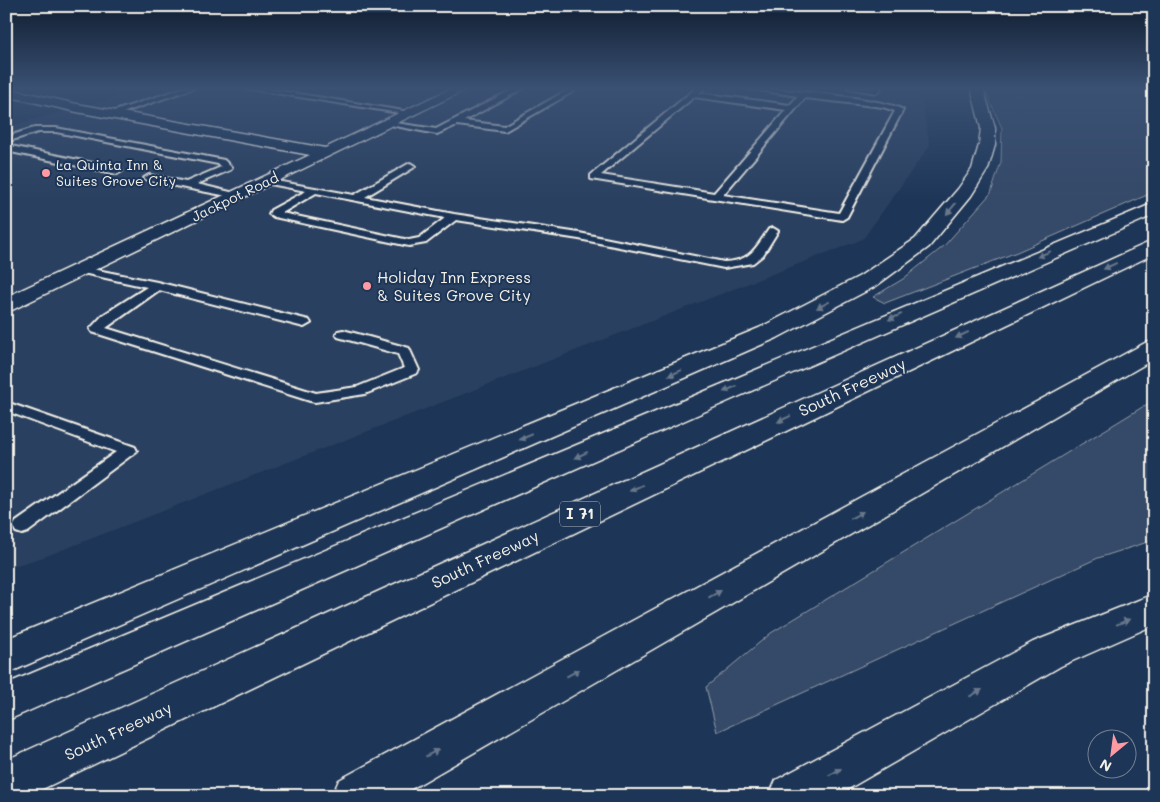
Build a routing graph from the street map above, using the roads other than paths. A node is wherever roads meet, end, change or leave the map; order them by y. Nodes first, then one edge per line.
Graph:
1 (174, 125) edge
2 (386, 125) edge
3 (398, 125) edge
4 (449, 125) edge
5 (480, 125) edge
6 (511, 125) edge
7 (657, 125) edge
8 (777, 125) edge
9 (891, 125) edge
10 (988, 125) edge
11 (6, 140) edge
12 (6, 148) edge
13 (327, 153) junction
14 (410, 166) dead end
15 (117, 171) dead end
16 (149, 178) dead end
17 (268, 181) junction
18 (188, 185) junction
19 (315, 190) junction
20 (238, 195) junction
21 (356, 198) junction
22 (714, 198) junction
23 (1154, 208) edge
24 (454, 217) junction
25 (773, 231) dead end
26 (1154, 246) edge
27 (82, 270) junction
28 (157, 286) junction
29 (6, 306) edge
30 (304, 323) dead end
31 (343, 334) dead end
32 (1154, 348) edge
33 (6, 406) edge
34 (22, 527) dead end
35 (1154, 609) edge
36 (6, 657) edge
37 (6, 703) edge
38 (6, 783) edge
39 (355, 796) edge
40 (792, 796) edge

1 - 13 main road
2 - 13 main road, Jackpot Road
3 - 4 lane
5 - 6 lane
7 - 22 lane
8 - 22 lane
9 - 22 lane
10 -> 36 main road
11 - 18 lane
12 - 15 lane
13 - 17 main road, Jackpot Road
14 - 21 lane
16 - 18 lane
17 - 19 lane
17 - 20 main road, Jackpot Road
18 - 20 lane
19 - 21 lane
19 - 24 lane
20 - 27 main road, Jackpot Road
21 - 24 lane
23 -> 37 main road
24 - 25 lane
26 -> 38 main road, South Freeway / I 71
27 - 28 lane
27 - 29 main road, Jackpot Road
28 - 30 lane
28 - 31 lane
39 -> 32 main road
33 - 34 lane
40 -> 35 main road

